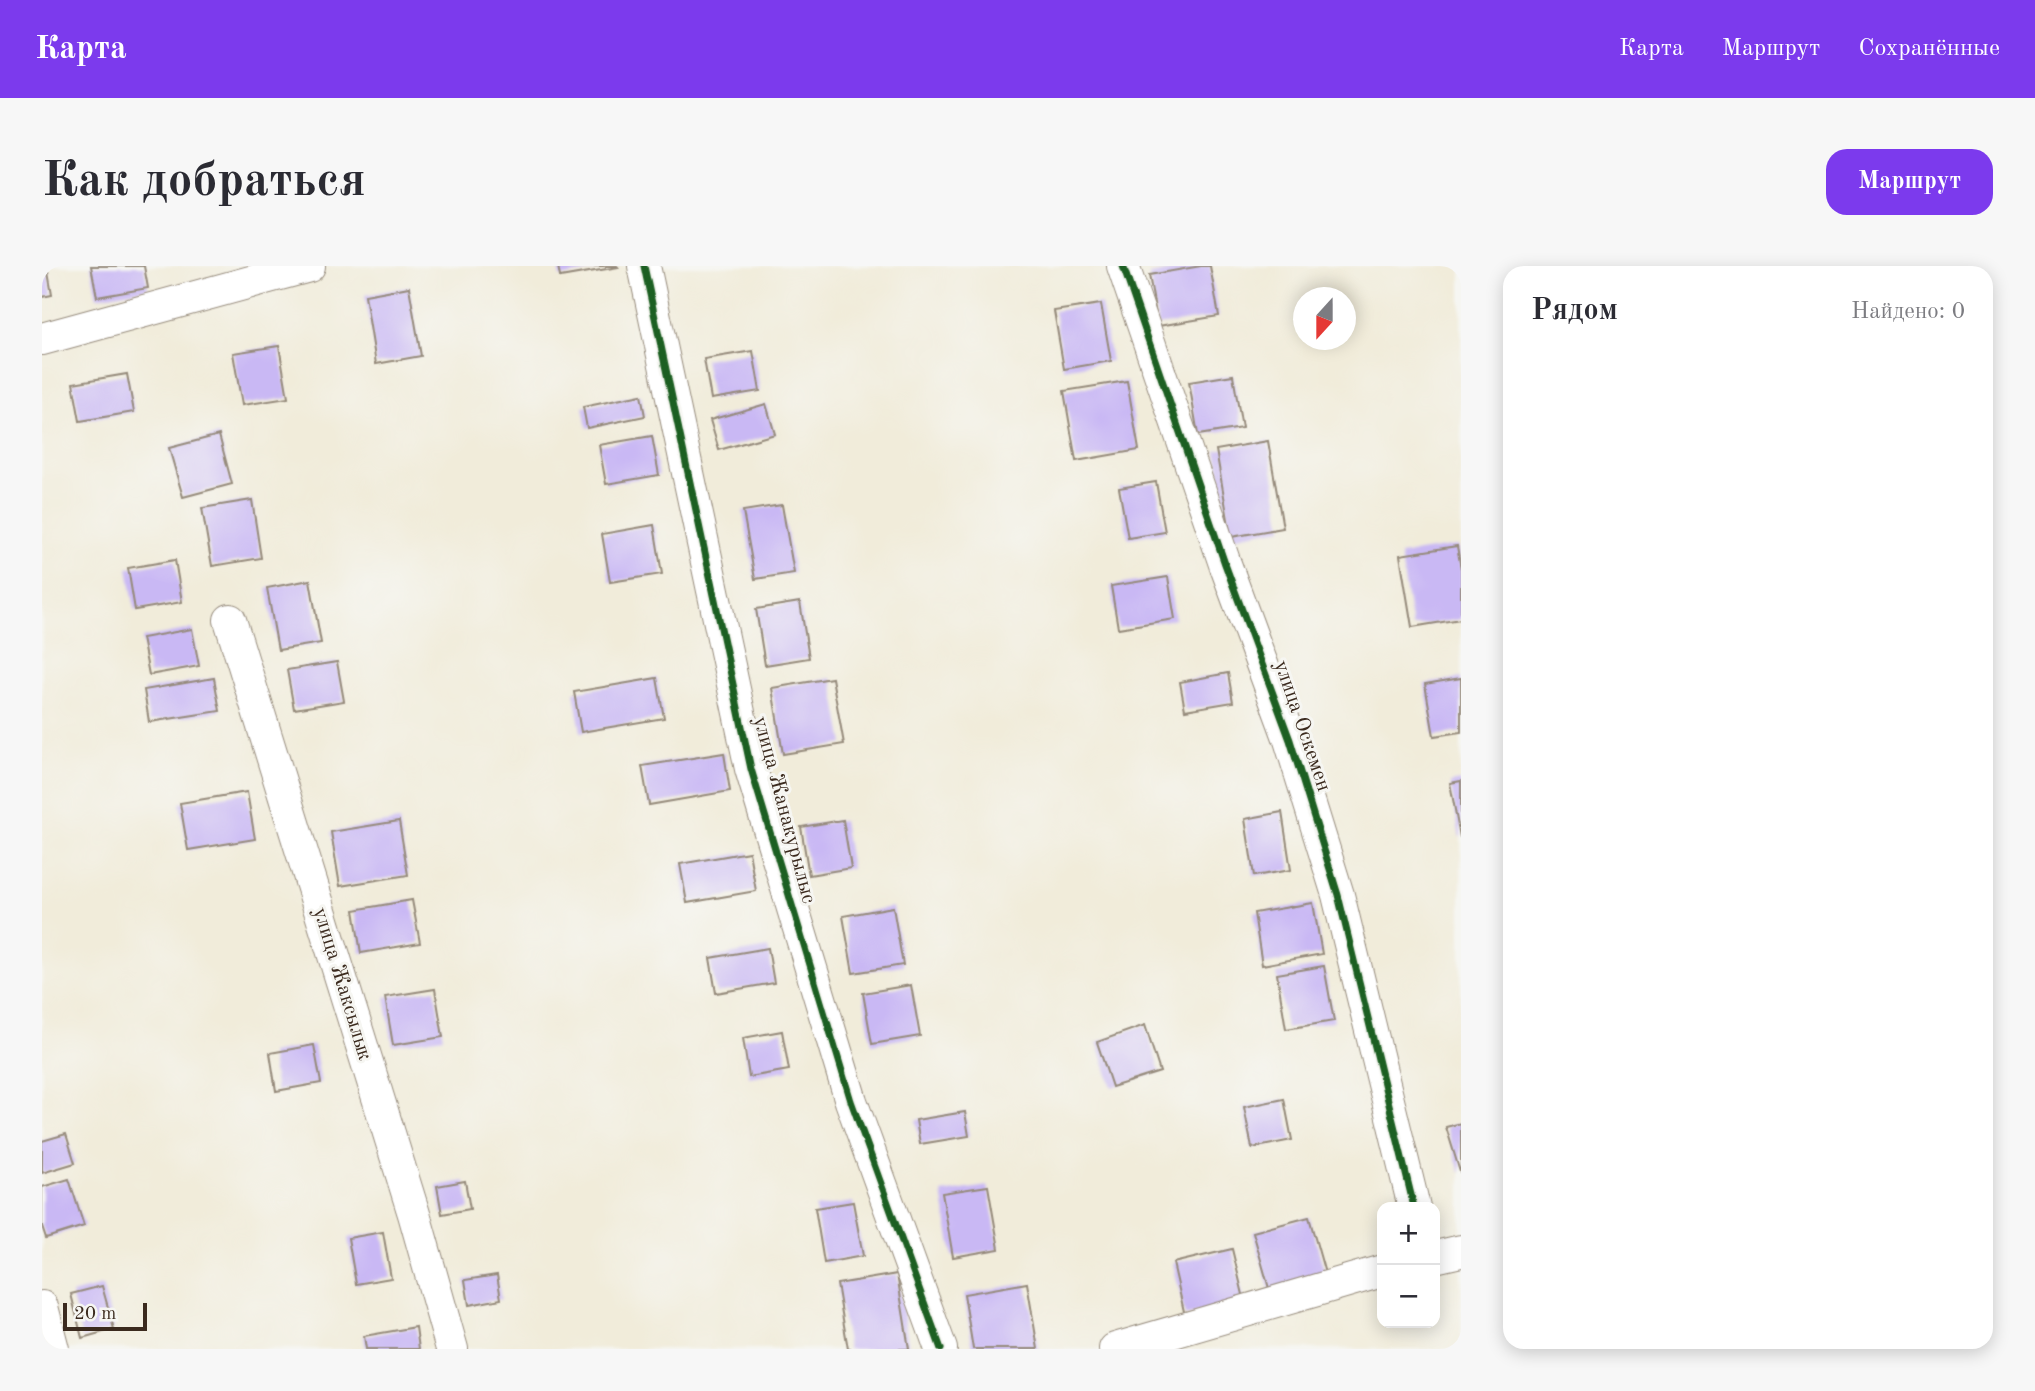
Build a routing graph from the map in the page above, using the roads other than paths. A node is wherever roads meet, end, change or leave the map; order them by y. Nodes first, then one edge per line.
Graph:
1 (309, 266) edge
2 (644, 266) edge
3 (1124, 266) edge
4 (42, 339) edge
5 (230, 620) dead end
6 (1413, 1202) edge
7 (1461, 1251) edge
8 (1440, 1256) edge
9 (1377, 1272) edge
10 (42, 1307) edge
11 (53, 1349) edge
12 (452, 1349) edge
13 (941, 1349) edge
14 (1115, 1349) edge

1 - 4 street
2 - 13 street, улица Жанакурылыс
3 - 6 street, улица Оскемен
5 - 12 street, улица Жаксылык
7 - 8 street
9 - 14 street
10 - 11 street

